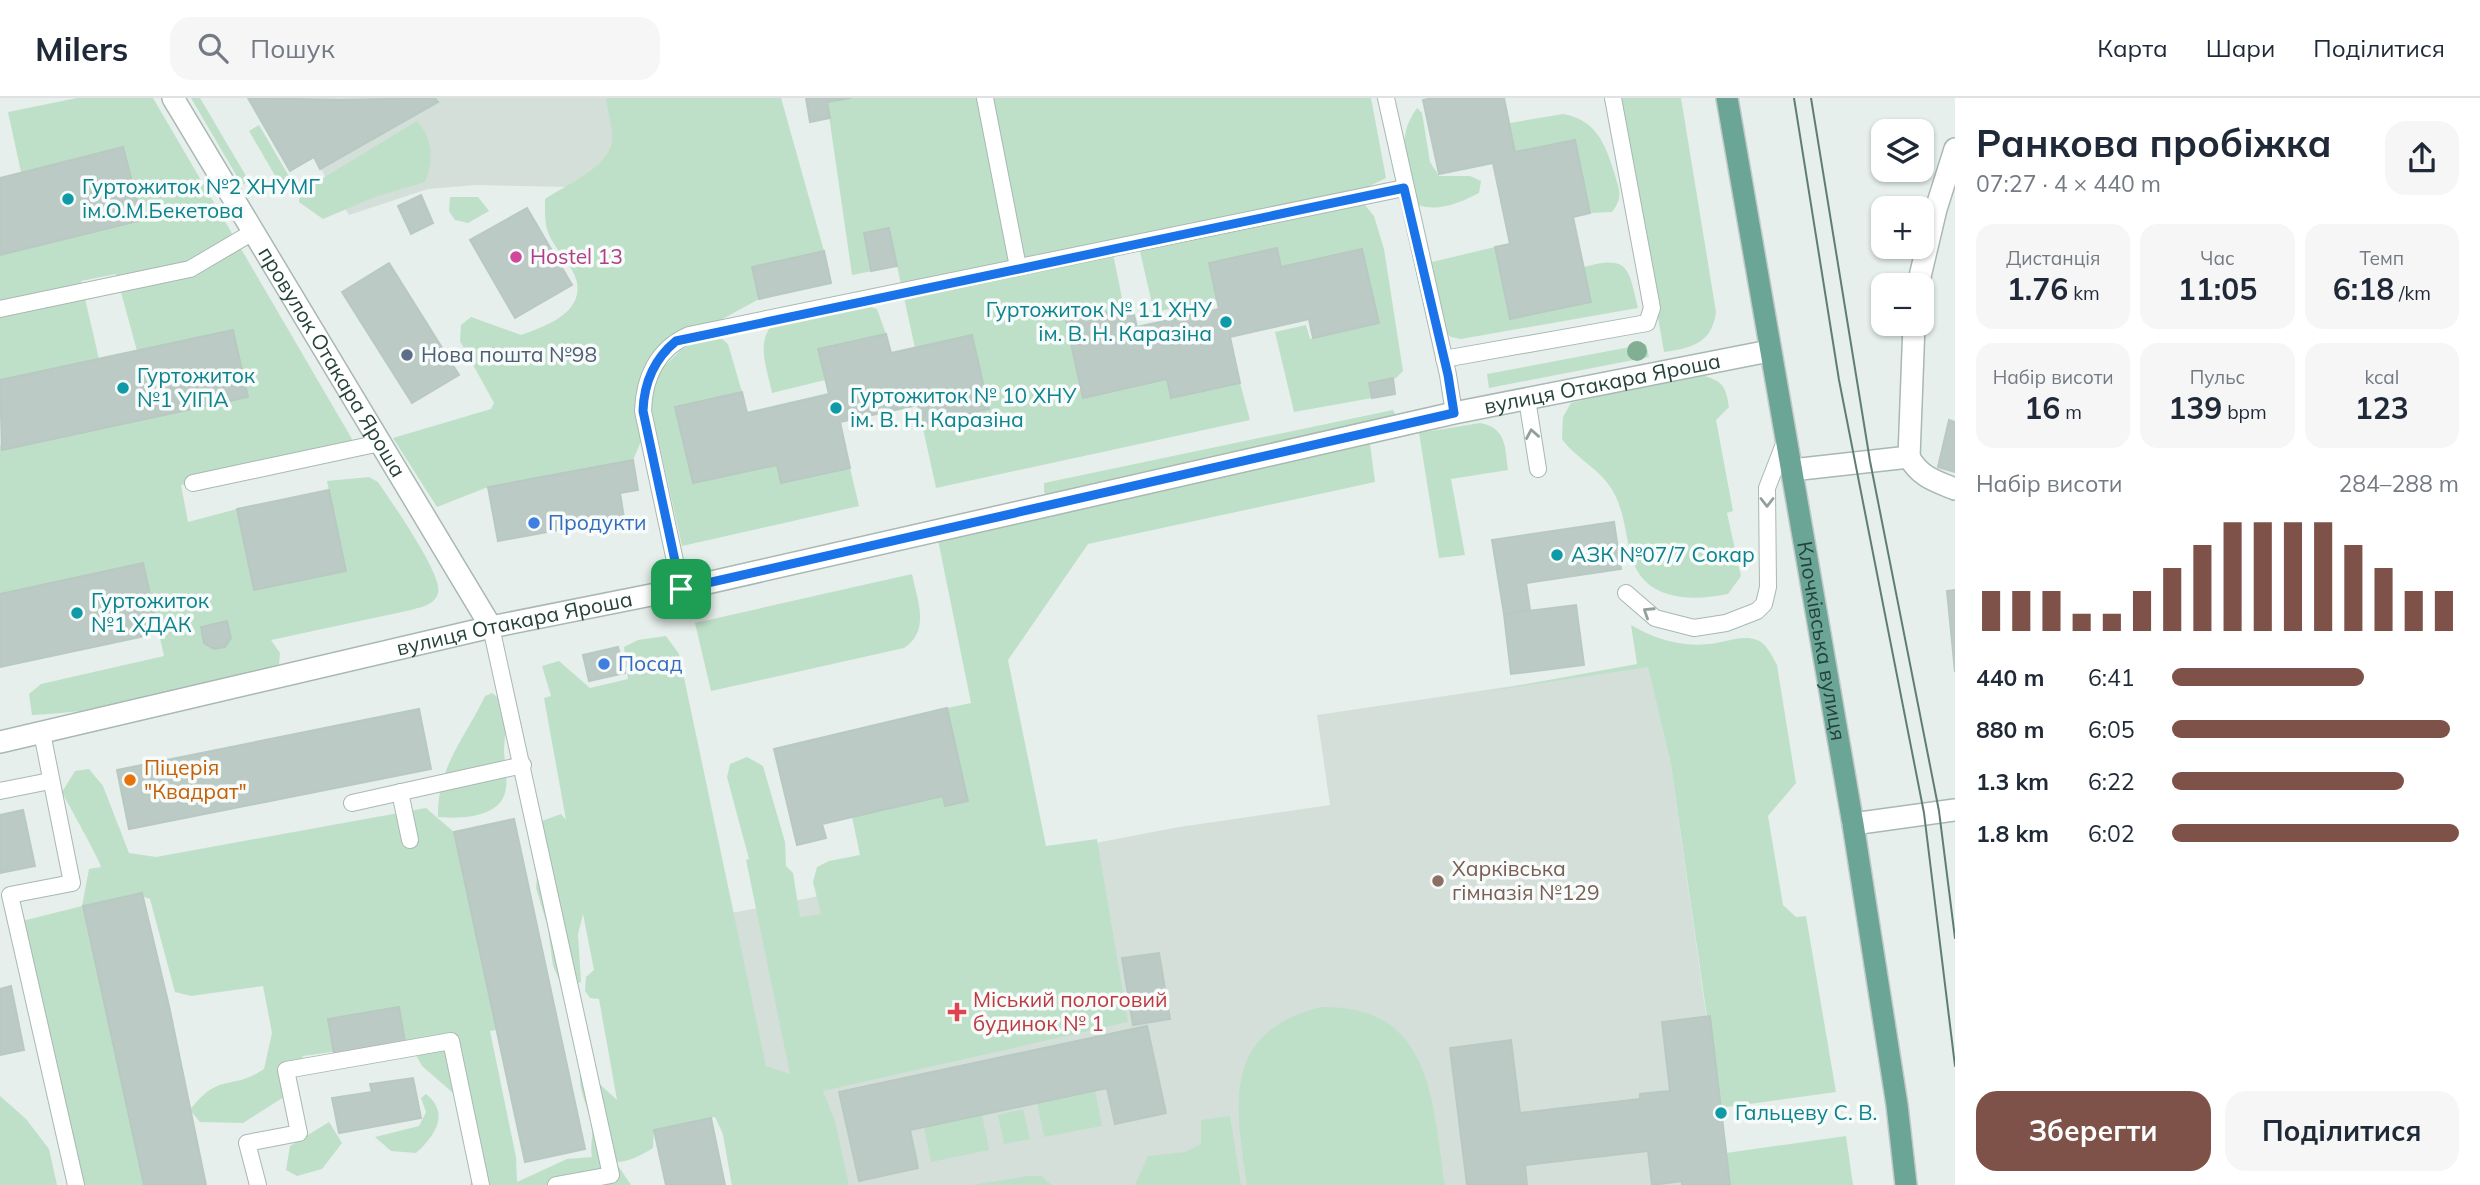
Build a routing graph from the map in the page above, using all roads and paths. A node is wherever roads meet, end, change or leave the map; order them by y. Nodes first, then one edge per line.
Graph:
1 (173, 98) edge
2 (985, 98) edge
3 (1386, 98) edge
4 (1613, 98) edge
5 (1727, 98) edge
6 (1955, 149) edge
7 (1404, 188) junction
8 (253, 232) junction
9 (1018, 267) junction
10 (1921, 273) edge
11 (0, 309) edge
12 (1914, 336) edge
13 (1769, 351) junction
14 (1444, 359) junction
15 (1527, 399) junction
16 (1454, 413) junction
17 (1787, 437) junction
18 (380, 443) junction
19 (1909, 457) junction
20 (1538, 469) dead end
21 (1792, 470) junction
22 (193, 483) dead end
23 (1955, 489) edge
24 (681, 589) junction
25 (1626, 593) dead end
26 (491, 627) junction
27 (42, 733) junction
28 (0, 742) edge
29 (523, 765) junction
30 (50, 781) junction
31 (0, 791) edge
32 (400, 792) junction
33 (352, 803) dead end
34 (1955, 810) edge
35 (1853, 824) junction
36 (410, 840) dead end
37 (76, 1185) edge
38 (258, 1185) edge
39 (481, 1185) edge
40 (556, 1185) edge
41 (1906, 1185) edge

1 - 8 street, провулок Отакара Яроша
2 - 9 lane
3 - 7 lane
4 - 14 lane
5 - 13 main road, Клочківська вулиця
6 - 10 street
7 - 9 lane
7 - 14 lane
8 - 11 lane
8 - 18 street, провулок Отакара Яроша
9 - 24 lane
12 - 19 street
13 - 15 street, вулиця Отакара Яроша
13 - 17 main road, Клочківська вулиця
14 - 16 lane
15 - 16 street, вулиця Отакара Яроша
20 -> 15 lane
16 - 24 street, вулиця Отакара Яроша
17 - 21 main road, Клочківська вулиця
17 -> 25 lane
18 - 22 lane
18 - 26 street, провулок Отакара Яроша
19 - 21 street
19 - 23 street
21 - 35 main road, Клочківська вулиця
24 - 26 street, вулиця Отакара Яроша
26 - 27 street, вулиця Отакара Яроша
26 - 29 lane
27 - 28 street, вулиця Отакара Яроша
27 - 30 lane
29 - 32 lane
29 - 40 lane
30 - 31 lane
30 - 37 lane
32 - 33 lane
32 - 36 lane
34 - 35 street
35 - 41 main road, Клочківська вулиця
38 - 39 lane

